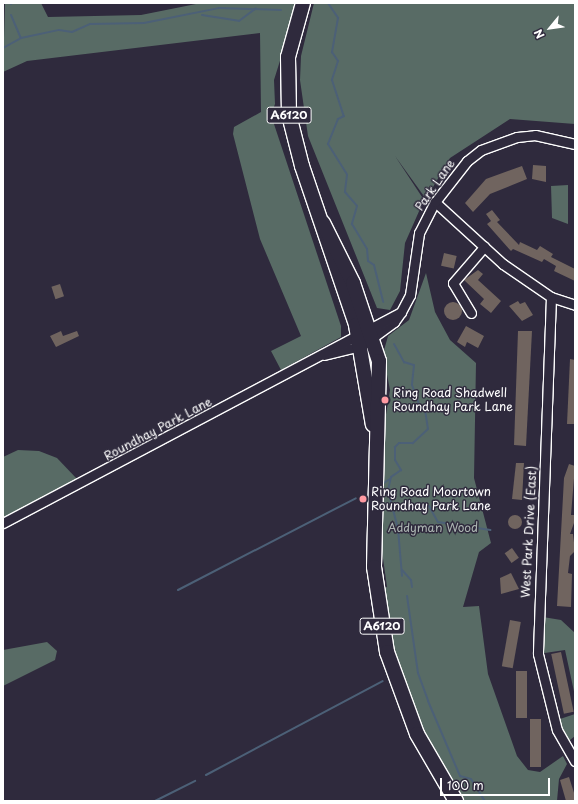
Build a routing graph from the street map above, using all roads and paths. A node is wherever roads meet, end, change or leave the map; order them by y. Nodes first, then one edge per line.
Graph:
1 (302, 3) edge
2 (575, 144) edge
3 (435, 202) junction
4 (484, 247) junction
5 (551, 297) junction
6 (575, 305) edge
7 (471, 313) dead end
8 (365, 337) junction
9 (3, 523) edge
10 (575, 761) edge
11 (456, 801) edge

1 - 8 highway, A6120
2 - 3 street, Park Lane
3 - 4 street
3 - 8 street, Park Lane
4 - 5 street
4 - 7 street
5 - 6 street
5 - 10 street, West Park Drive (East)
8 - 9 street, Roundhay Park Lane
8 - 11 highway, A6120

